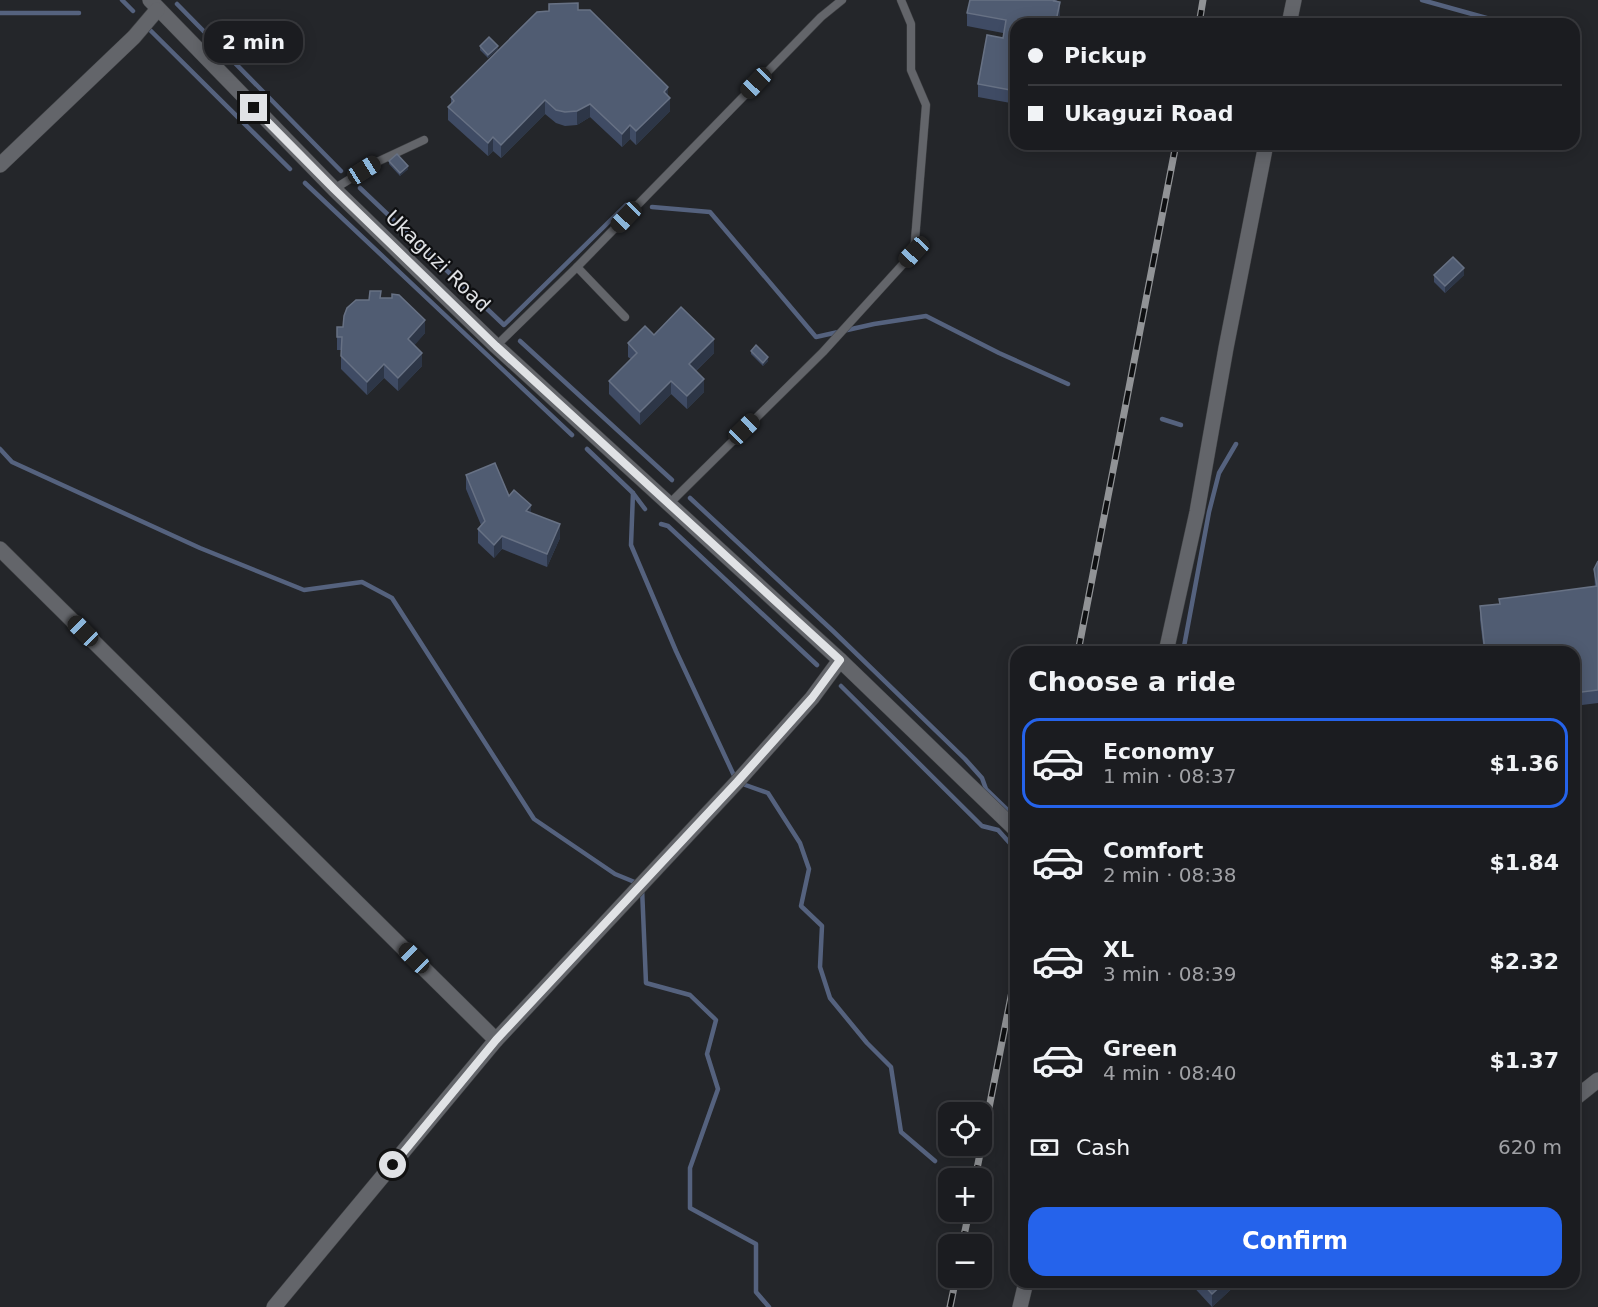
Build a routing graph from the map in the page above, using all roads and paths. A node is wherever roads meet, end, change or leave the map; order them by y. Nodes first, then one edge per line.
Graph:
1 (842, 0) edge
2 (901, 0) edge
3 (1294, 0) edge
4 (156, 5) edge
5 (1290, 18) edge
6 (424, 140) dead end
7 (1265, 150) edge
8 (0, 165) edge
9 (334, 189) junction
10 (577, 267) junction
11 (625, 317) dead end
12 (496, 346) junction
13 (669, 504) junction
14 (0, 549) edge
15 (1167, 646) edge
16 (840, 660) junction
17 (1010, 824) edge
18 (496, 1040) junction
19 (1598, 1080) edge
20 (1580, 1094) edge
21 (1025, 1288) edge
22 (274, 1307) edge
23 (1020, 1307) edge

1 - 10 lane
2 - 13 lane
3 - 5 street
4 - 8 street
4 - 9 street, Ukaguzi Road
6 - 9 lane
7 - 15 street
9 - 12 street, Ukaguzi Road
10 - 11 lane
10 - 12 lane
12 - 13 street, Ukaguzi Road
13 - 16 street, Ukaguzi Road
14 - 18 street
16 - 17 street, Ukaguzi Road
16 - 18 street
18 - 22 street
19 - 20 street
21 - 23 street

